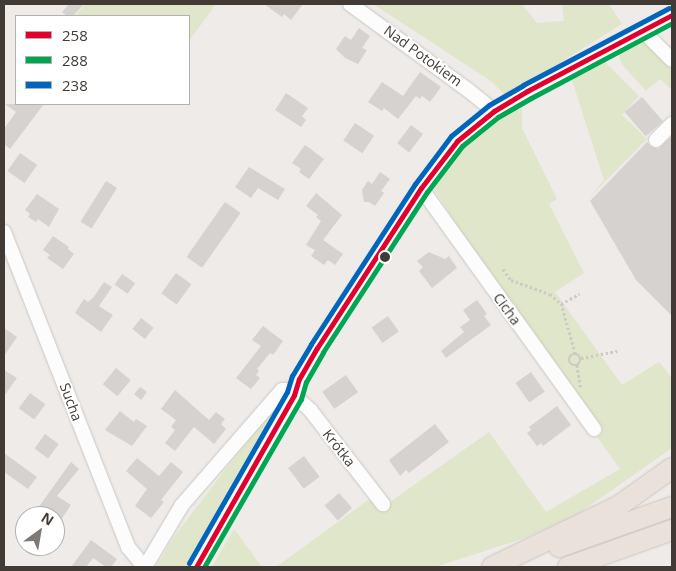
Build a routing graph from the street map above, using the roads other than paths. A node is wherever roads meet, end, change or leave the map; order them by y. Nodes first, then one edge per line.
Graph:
1 (350, 4) edge
2 (672, 16) edge
3 (642, 30) junction
4 (672, 60) edge
5 (494, 111) junction
6 (672, 124) edge
7 (656, 140) dead end
8 (421, 188) junction
9 (4, 232) edge
10 (294, 395) junction
11 (594, 429) dead end
12 (672, 468) edge
13 (382, 504) dead end
14 (672, 507) edge
15 (672, 530) edge
16 (145, 567) edge
17 (196, 567) edge
18 (492, 567) edge
19 (497, 567) edge
20 (568, 567) edge

1 - 5 street, Nad Potokiem
2 - 3 street
3 - 4 street
3 - 5 street
5 - 8 street
6 - 7 street
8 - 10 street
8 - 11 street, Cicha
9 - 16 street, Sucha
10 - 13 street, Krótka
10 - 16 street, Sucha
10 - 17 street
12 - 18 highway
14 - 19 highway
15 - 20 highway

